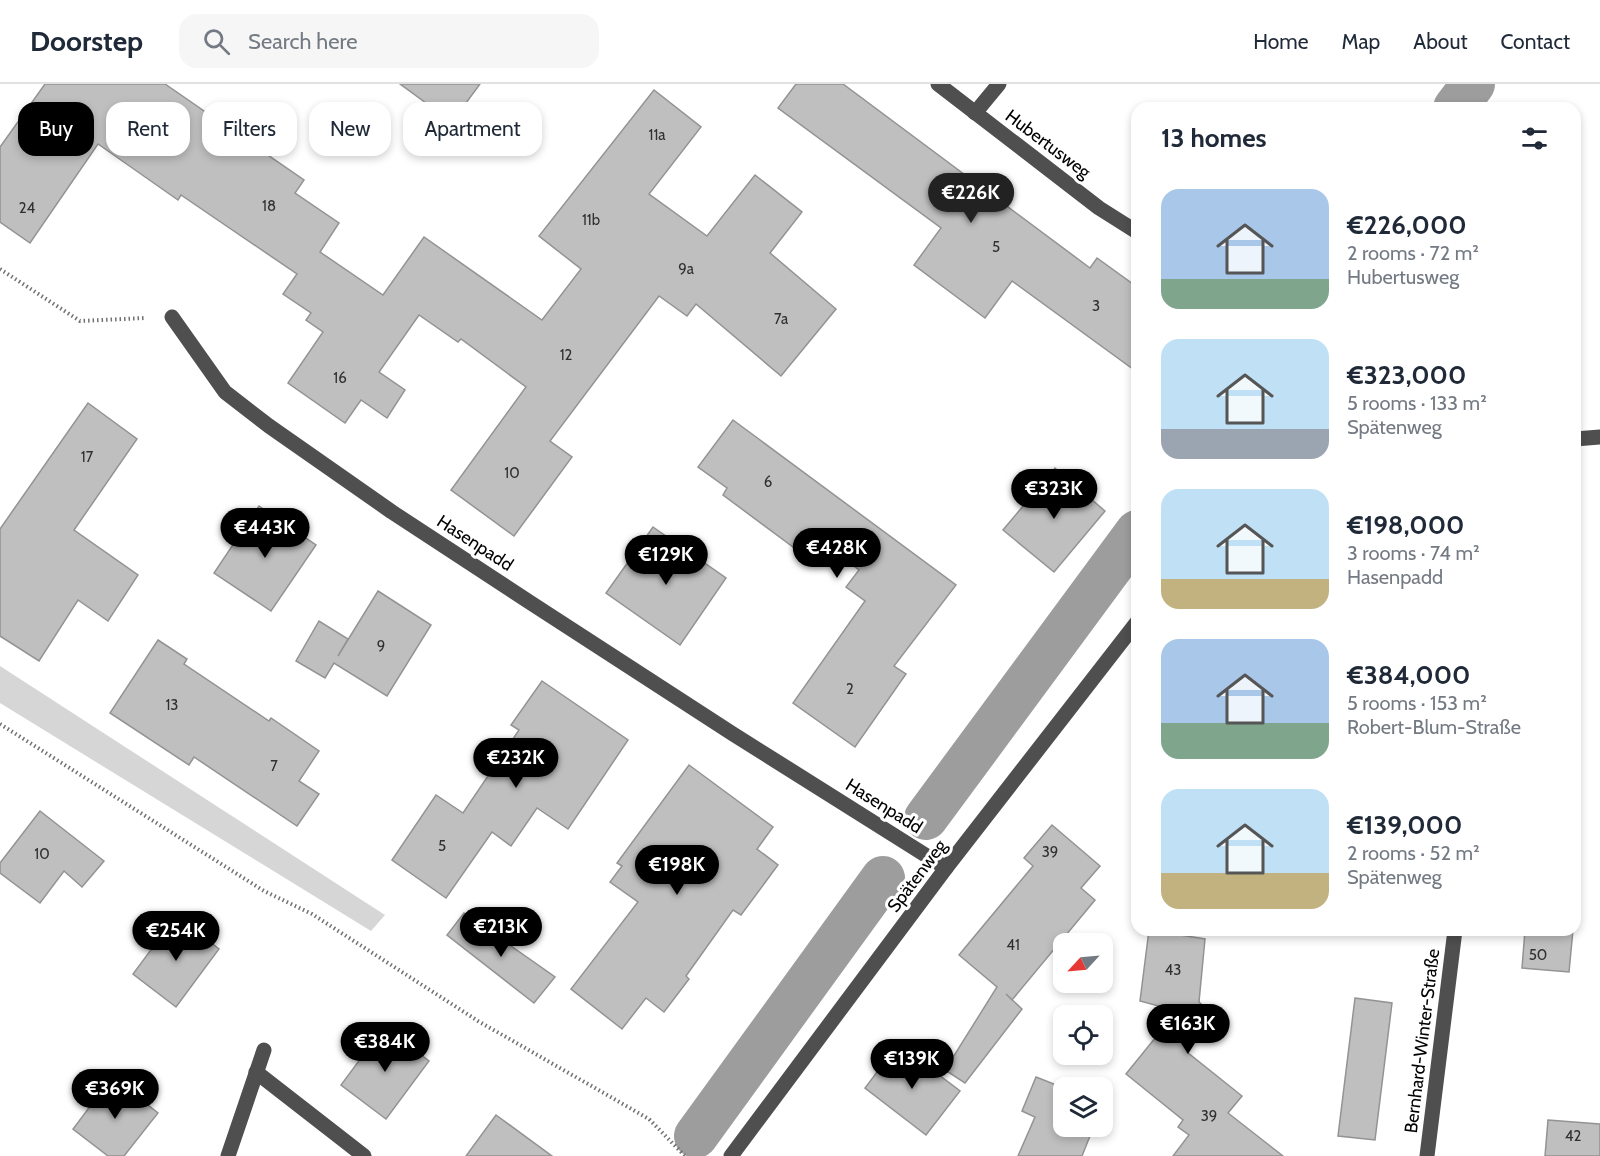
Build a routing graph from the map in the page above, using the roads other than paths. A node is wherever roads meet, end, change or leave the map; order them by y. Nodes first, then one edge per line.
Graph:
1 (938, 84) edge
2 (999, 84) edge
3 (975, 113) junction
4 (1131, 228) edge
5 (172, 317) road end
6 (1600, 437) edge
7 (1581, 439) edge
8 (1131, 629) edge
9 (946, 868) junction
10 (1454, 936) edge
11 (264, 1050) dead end
12 (256, 1072) junction
13 (228, 1156) edge
14 (363, 1156) edge
15 (731, 1156) edge
16 (1427, 1156) edge

1 - 3 street, Hubertusweg
2 - 3 street
3 - 4 street, Hubertusweg
5 - 9 street, Hasenpadd
6 - 7 street
8 - 9 street, Spätenweg
9 - 15 street, Spätenweg
10 - 16 street, Bernhard-Winter-Straße
11 - 12 street
12 - 13 street
12 - 14 street

